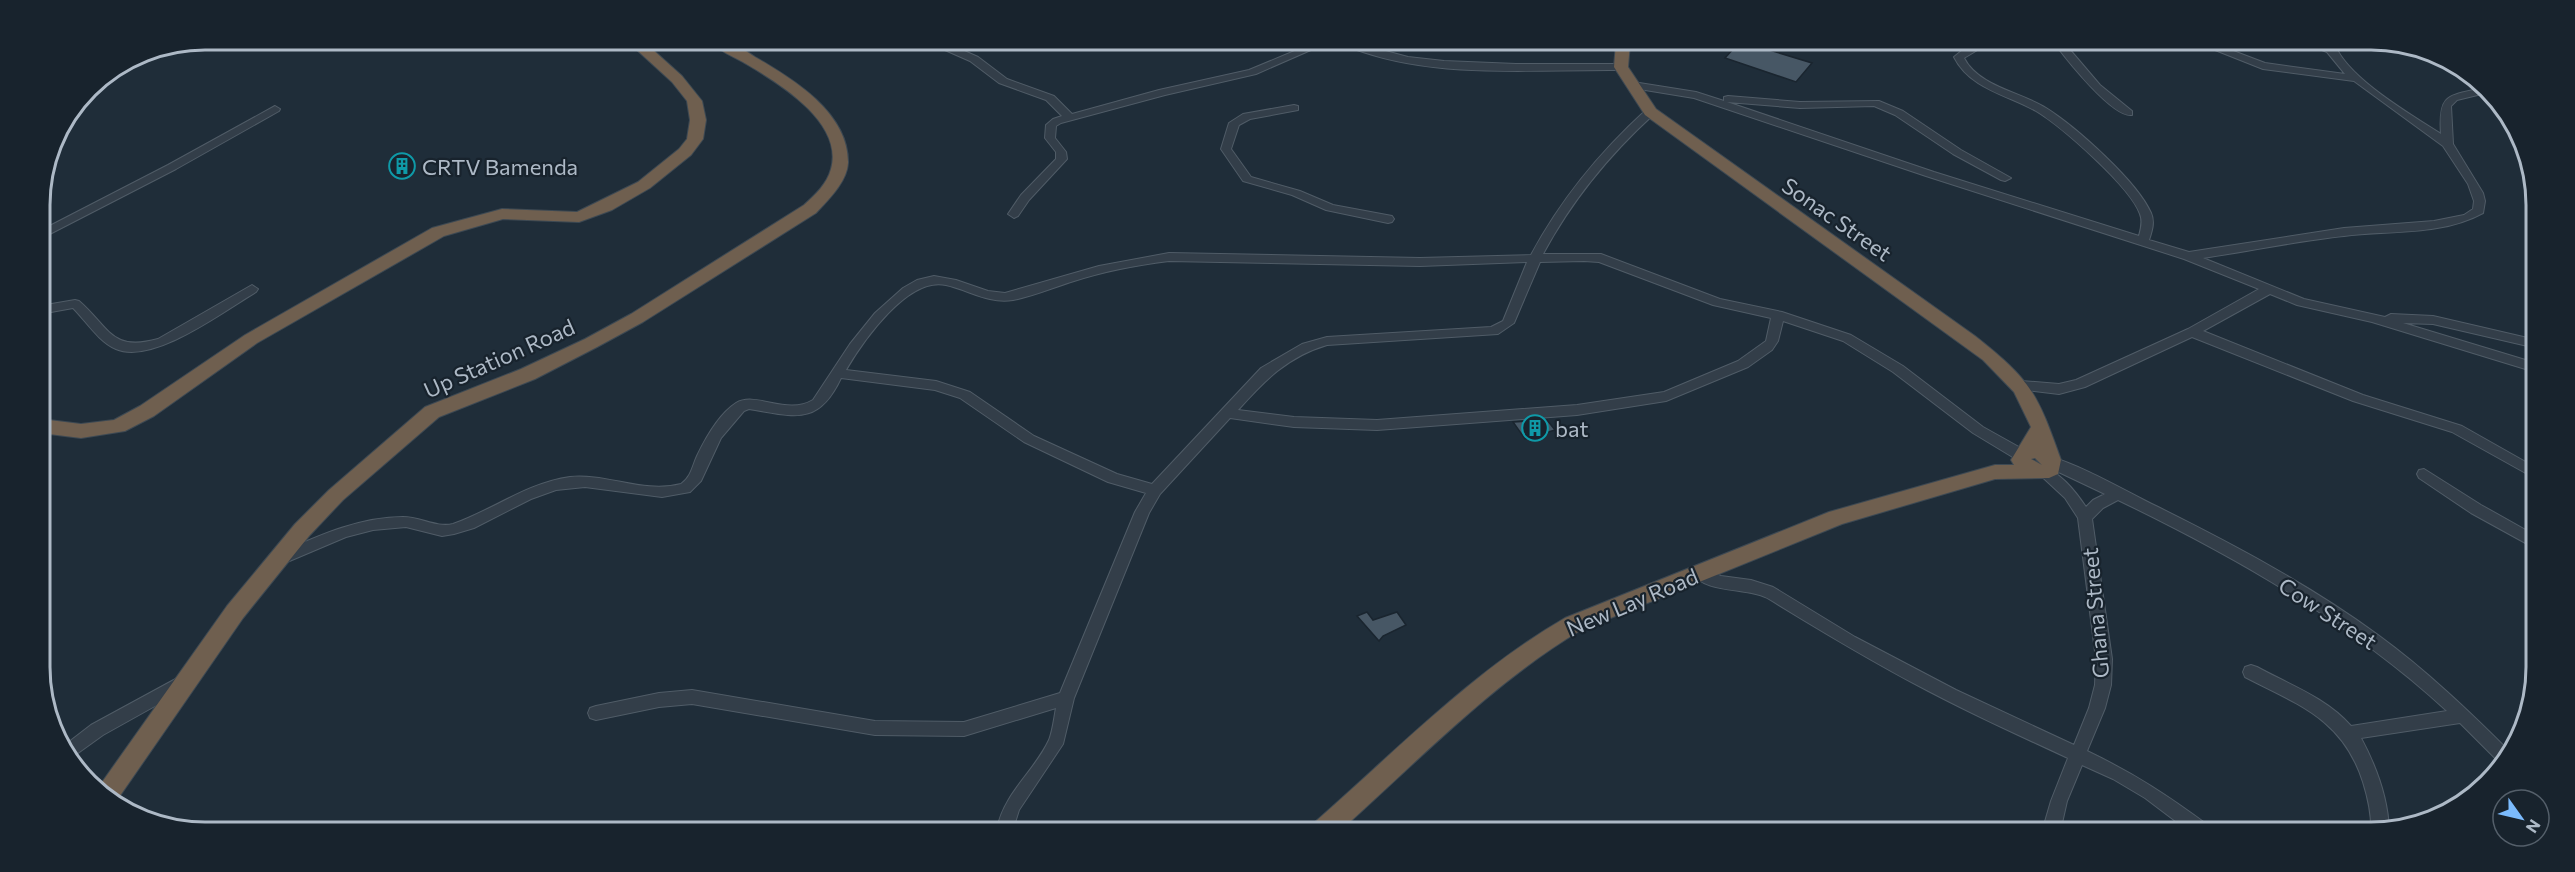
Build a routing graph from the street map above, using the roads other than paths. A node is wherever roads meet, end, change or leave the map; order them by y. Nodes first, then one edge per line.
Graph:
1 (1306, 49) edge
2 (1368, 49) edge
3 (1622, 49) edge
4 (1971, 49) edge
5 (2064, 49) edge
6 (2218, 49) edge
7 (2332, 49) edge
8 (644, 50) edge
9 (733, 50) edge
10 (953, 50) edge
11 (1621, 67) junction
12 (2355, 78) junction
13 (1633, 85) junction
14 (2477, 92) edge
15 (1696, 95) junction
16 (1294, 108) dead end
17 (276, 110) dead end
18 (1650, 112) junction
19 (2128, 113) dead end
20 (1070, 118) junction
21 (2448, 144) junction
22 (2005, 178) dead end
23 (1014, 214) dead end
24 (1388, 219) dead end
25 (50, 229) edge
26 (2143, 241) junction
27 (2188, 256) junction
28 (1534, 261) junction
29 (252, 289) dead end
30 (2267, 290) junction
31 (50, 308) edge
32 (1778, 315) junction
33 (2374, 318) junction
34 (2192, 332) junction
35 (2526, 342) edge
36 (2526, 365) edge
37 (837, 373) junction
38 (2021, 386) junction
39 (1226, 412) junction
40 (2040, 428) junction
41 (50, 429) edge
42 (2023, 454) junction
43 (2048, 468) junction
44 (2526, 468) edge
45 (1995, 472) junction
46 (2424, 474) dead end
47 (1155, 490) junction
48 (2122, 495) junction
49 (2085, 517) junction
50 (2526, 537) edge
51 (278, 560) junction
52 (1700, 573) junction
53 (2251, 672) dead end
54 (187, 679) junction
55 (1066, 698) junction
56 (597, 713) dead end
57 (2462, 716) junction
58 (2349, 733) junction
59 (73, 748) edge
60 (2500, 752) edge
61 (2078, 753) junction
62 (110, 790) edge
63 (1006, 822) edge
64 (1333, 822) edge
65 (2054, 822) edge
66 (2190, 822) edge
67 (2379, 822) edge

1 - 20 street
2 - 11 street
3 - 11 highway
4 - 26 street
5 - 19 street
6 - 12 street
7 - 12 street
8 - 41 highway
9 - 51 highway, Up Station Road
10 - 20 street
11 - 13 highway, Sonac Street
12 - 21 street
13 - 15 street
13 - 18 highway, Sonac Street
14 - 21 street
15 - 22 street
15 - 26 street
16 - 24 street
17 - 25 street
18 - 28 street
18 - 38 highway, Sonac Street
20 - 23 street
21 - 27 street
26 - 27 street
27 - 30 street
28 - 32 street
28 - 37 street
28 - 39 street
29 - 31 street
30 - 33 street
30 - 34 street
32 - 39 street
32 - 42 street
33 - 35 street
33 - 36 street
34 - 38 street
34 - 44 street
37 - 47 street
37 - 51 street
38 - 40 highway, Sonac Street
39 - 47 street
40 - 42 highway
40 - 43 highway, Sonac Street
42 - 43 highway
42 - 45 highway
43 - 45 highway
43 - 48 street, Cow Street
43 - 49 street, Ghana Street
45 - 52 highway, New Lay Road
46 - 50 street
47 - 55 street
48 - 49 street
48 - 57 street, Cow Street
49 - 61 street, Ghana Street
51 - 54 highway, Up Station Road
52 - 61 street
52 - 64 highway, New Lay Road
53 - 58 street
54 - 59 street
54 - 62 highway, Up Station Road
55 - 56 street
55 - 63 street
57 - 58 street
57 - 60 street, Cow Street
58 - 67 street
61 - 65 street, Ghana Street
61 - 66 street

